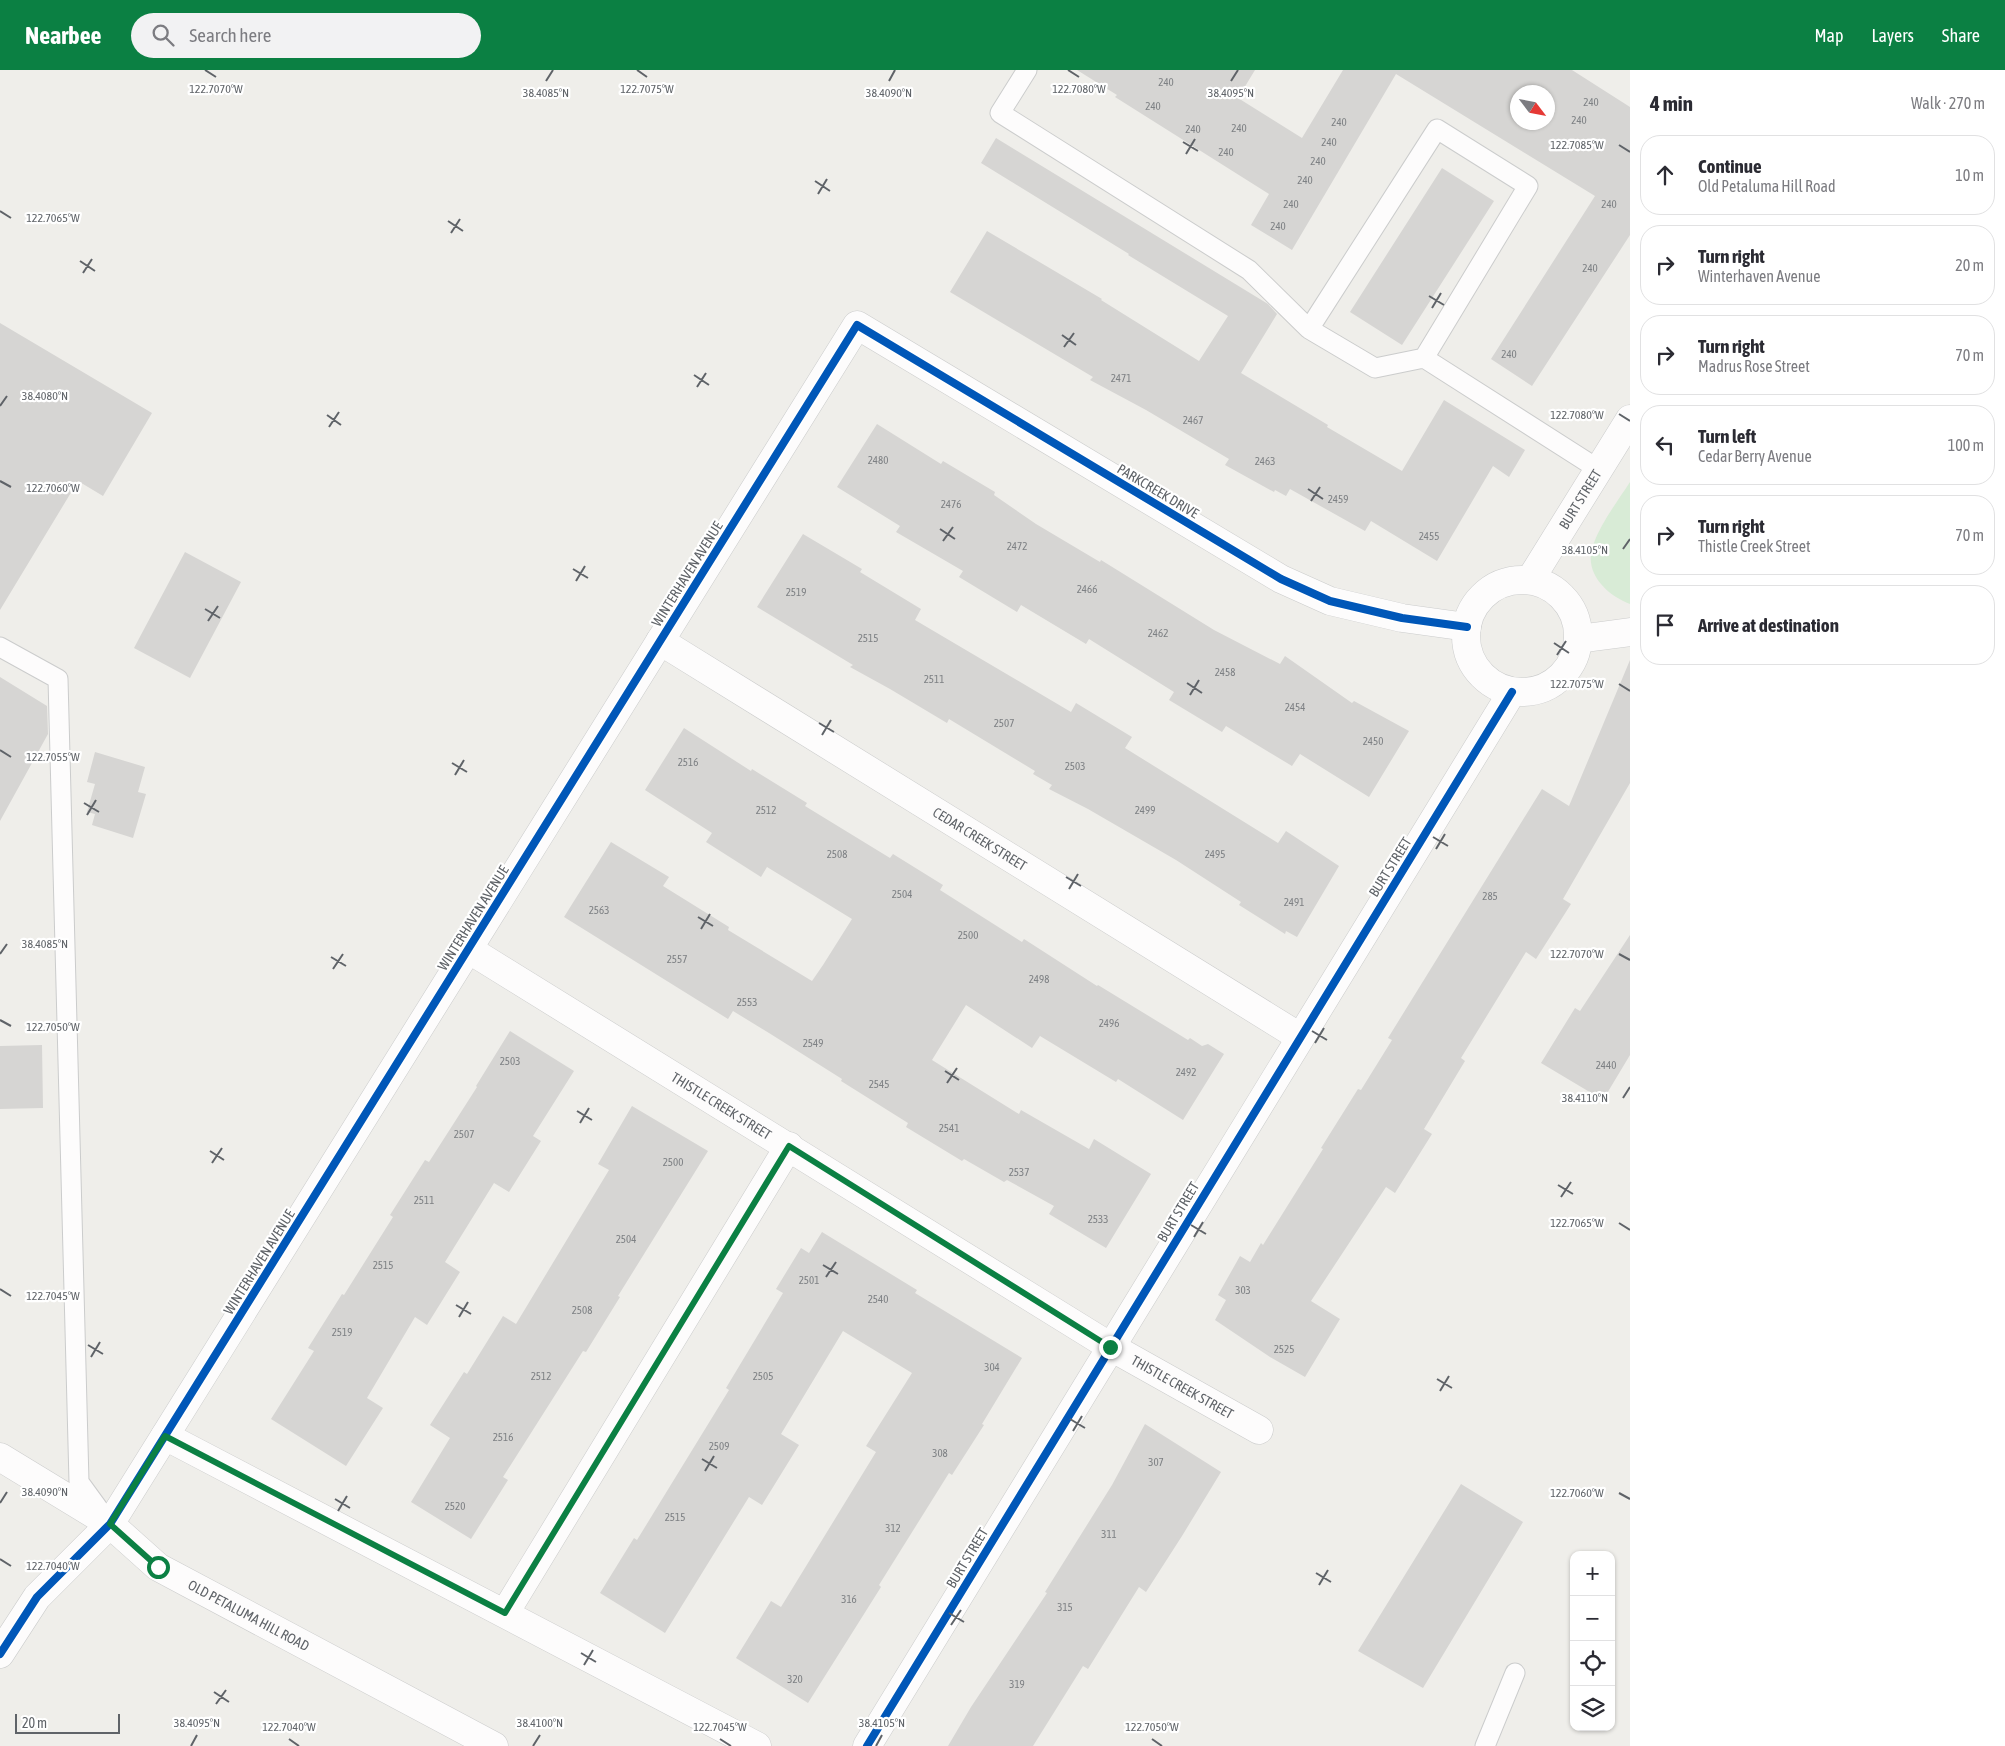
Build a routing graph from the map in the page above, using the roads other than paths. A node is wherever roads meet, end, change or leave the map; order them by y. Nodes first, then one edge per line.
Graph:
1 (1027, 70) edge
2 (857, 325) joint
3 (1309, 329) junction
4 (1424, 358) junction
5 (1630, 419) edge
6 (1598, 469) junction
7 (1530, 580) junction
8 (1467, 627) junction
9 (1630, 632) edge
10 (1578, 639) junction
11 (660, 642) junction
12 (0, 647) edge
13 (1512, 692) junction
14 (468, 949) junction
15 (1300, 1037) junction
16 (789, 1146) junction
17 (1110, 1347) junction
18 (1258, 1430) dead end
19 (165, 1436) junction
20 (0, 1457) edge
21 (110, 1524) junction
22 (505, 1613) junction
23 (0, 1654) edge
24 (1515, 1673) dead end
25 (494, 1746) edge
26 (757, 1746) edge
27 (867, 1746) edge
28 (1485, 1746) edge

1 - 3 lane
2 - 8 street, PARKCREEK DRIVE
2 - 11 street, WINTERHAVEN AVENUE
3 - 4 lane
3 - 4 lane
4 - 6 lane
5 - 6 street, BURT STREET
6 - 7 street, BURT STREET
7 - 8 street
7 - 10 street
8 - 13 street
9 - 10 street
10 - 13 street
11 - 14 street, WINTERHAVEN AVENUE
11 - 15 street, CEDAR CREEK STREET
12 - 21 lane
13 - 15 street, BURT STREET
14 - 16 street, THISTLE CREEK STREET
14 - 19 street, WINTERHAVEN AVENUE
15 - 17 street, BURT STREET
16 - 17 street, THISTLE CREEK STREET
16 - 22 street
17 - 18 street, THISTLE CREEK STREET
17 - 27 street, BURT STREET
19 - 21 street, WINTERHAVEN AVENUE
19 - 22 street
20 - 21 street, OLD PETALUMA HILL ROAD
21 - 23 street
21 - 25 street, OLD PETALUMA HILL ROAD
22 - 26 street
24 - 28 lane

